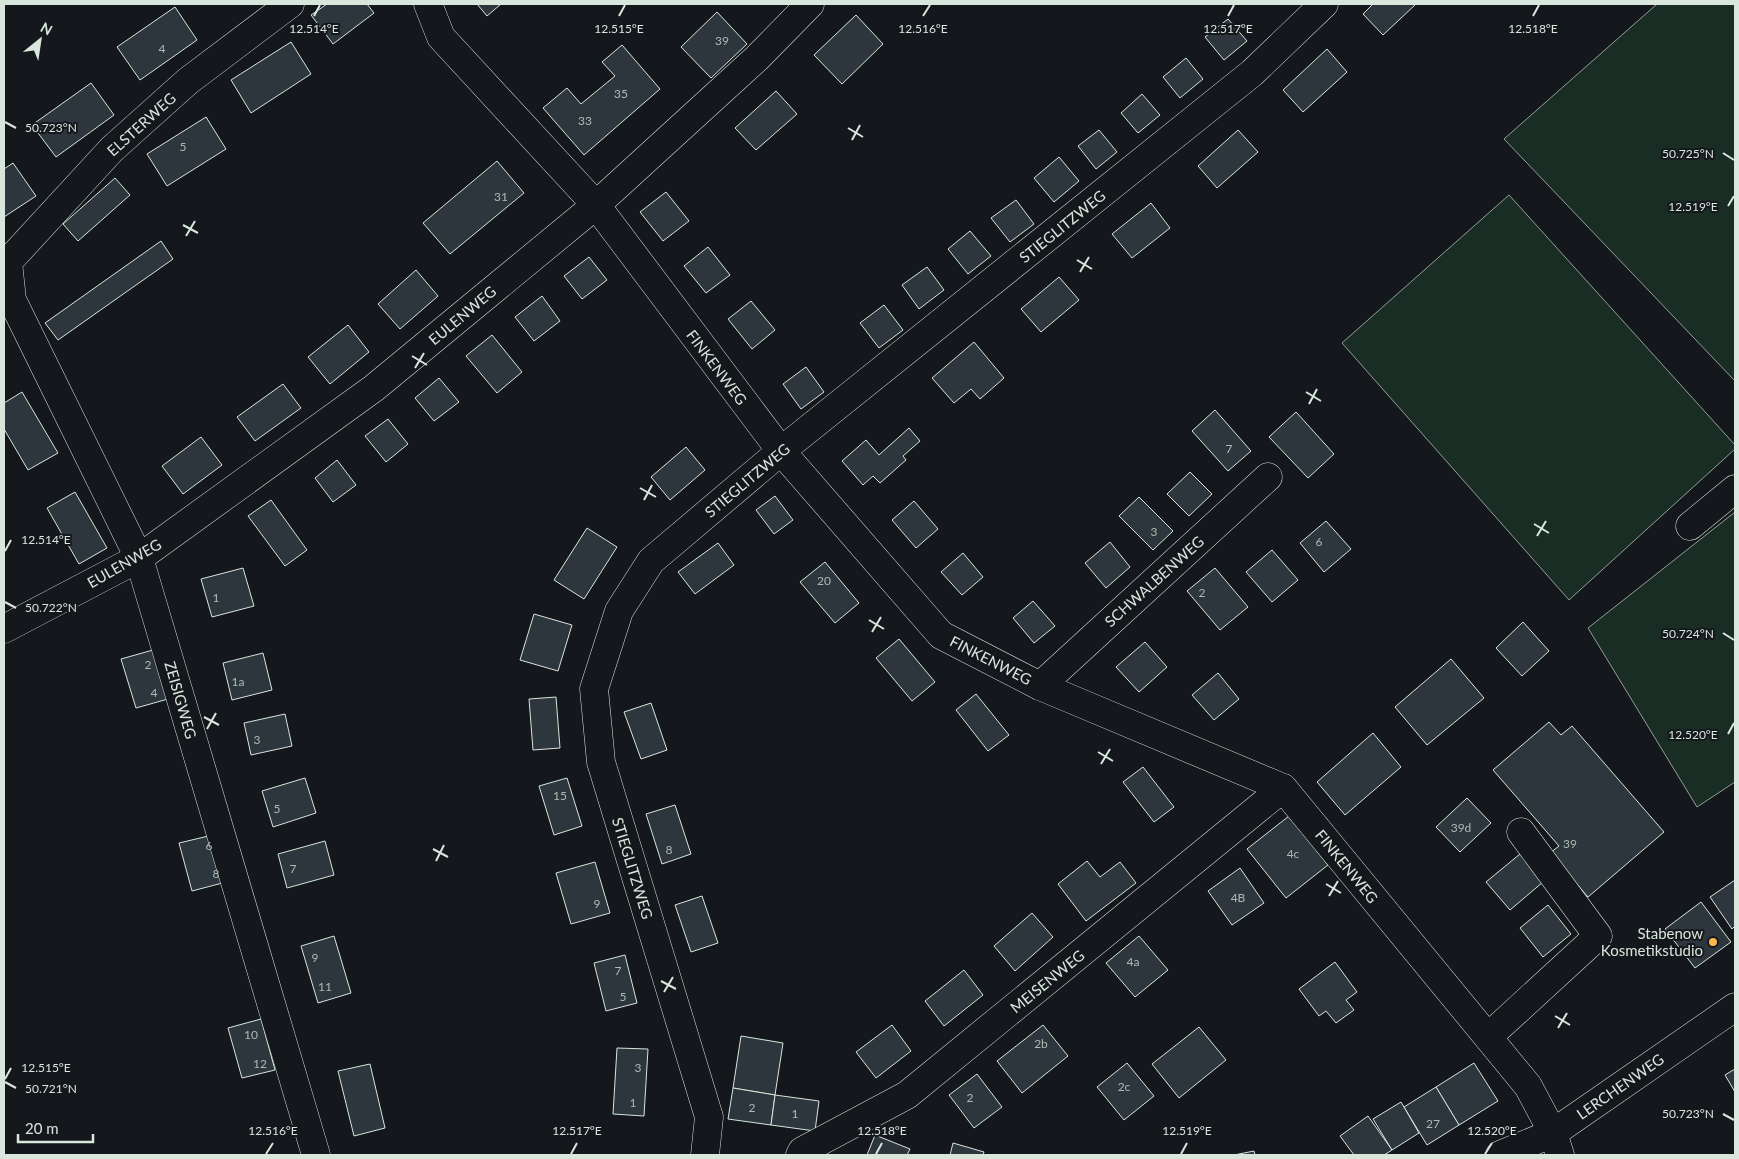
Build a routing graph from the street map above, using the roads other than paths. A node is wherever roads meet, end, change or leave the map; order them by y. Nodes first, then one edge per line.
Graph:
1 (290, 4) edge
2 (428, 4) edge
3 (810, 4) edge
4 (1324, 4) edge
5 (596, 205) junction
6 (8, 262) joint
7 (781, 452) junction
8 (1268, 477) dead end
9 (1735, 489) edge
10 (1690, 526) dead end
11 (139, 558) junction
12 (4, 629) edge
13 (1040, 686) junction
14 (1283, 788) junction
15 (1521, 832) dead end
16 (1735, 1007) edge
17 (1488, 1037) junction
18 (1557, 1144) edge
19 (316, 1155) edge
20 (706, 1155) edge
21 (800, 1155) edge
22 (1500, 1155) edge

1 - 6 street, ELSTERWEG
2 - 5 street, FINKENWEG
3 - 5 street, EULENWEG
4 - 7 street, STIEGLITZWEG
5 - 7 street, FINKENWEG
5 - 11 street, EULENWEG
6 - 11 street, ZEISIGWEG
7 - 13 street, FINKENWEG
7 - 20 street, STIEGLITZWEG
8 - 13 street, SCHWALBENWEG
9 - 10 street
11 - 12 street, EULENWEG
11 - 19 street, ZEISIGWEG
13 - 14 street, FINKENWEG
14 - 17 street, FINKENWEG
14 - 21 street, MEISENWEG
15 - 17 street
16 - 18 street, LERCHENWEG
17 - 18 street, FINKENWEG
18 - 22 street, LERCHENWEG

